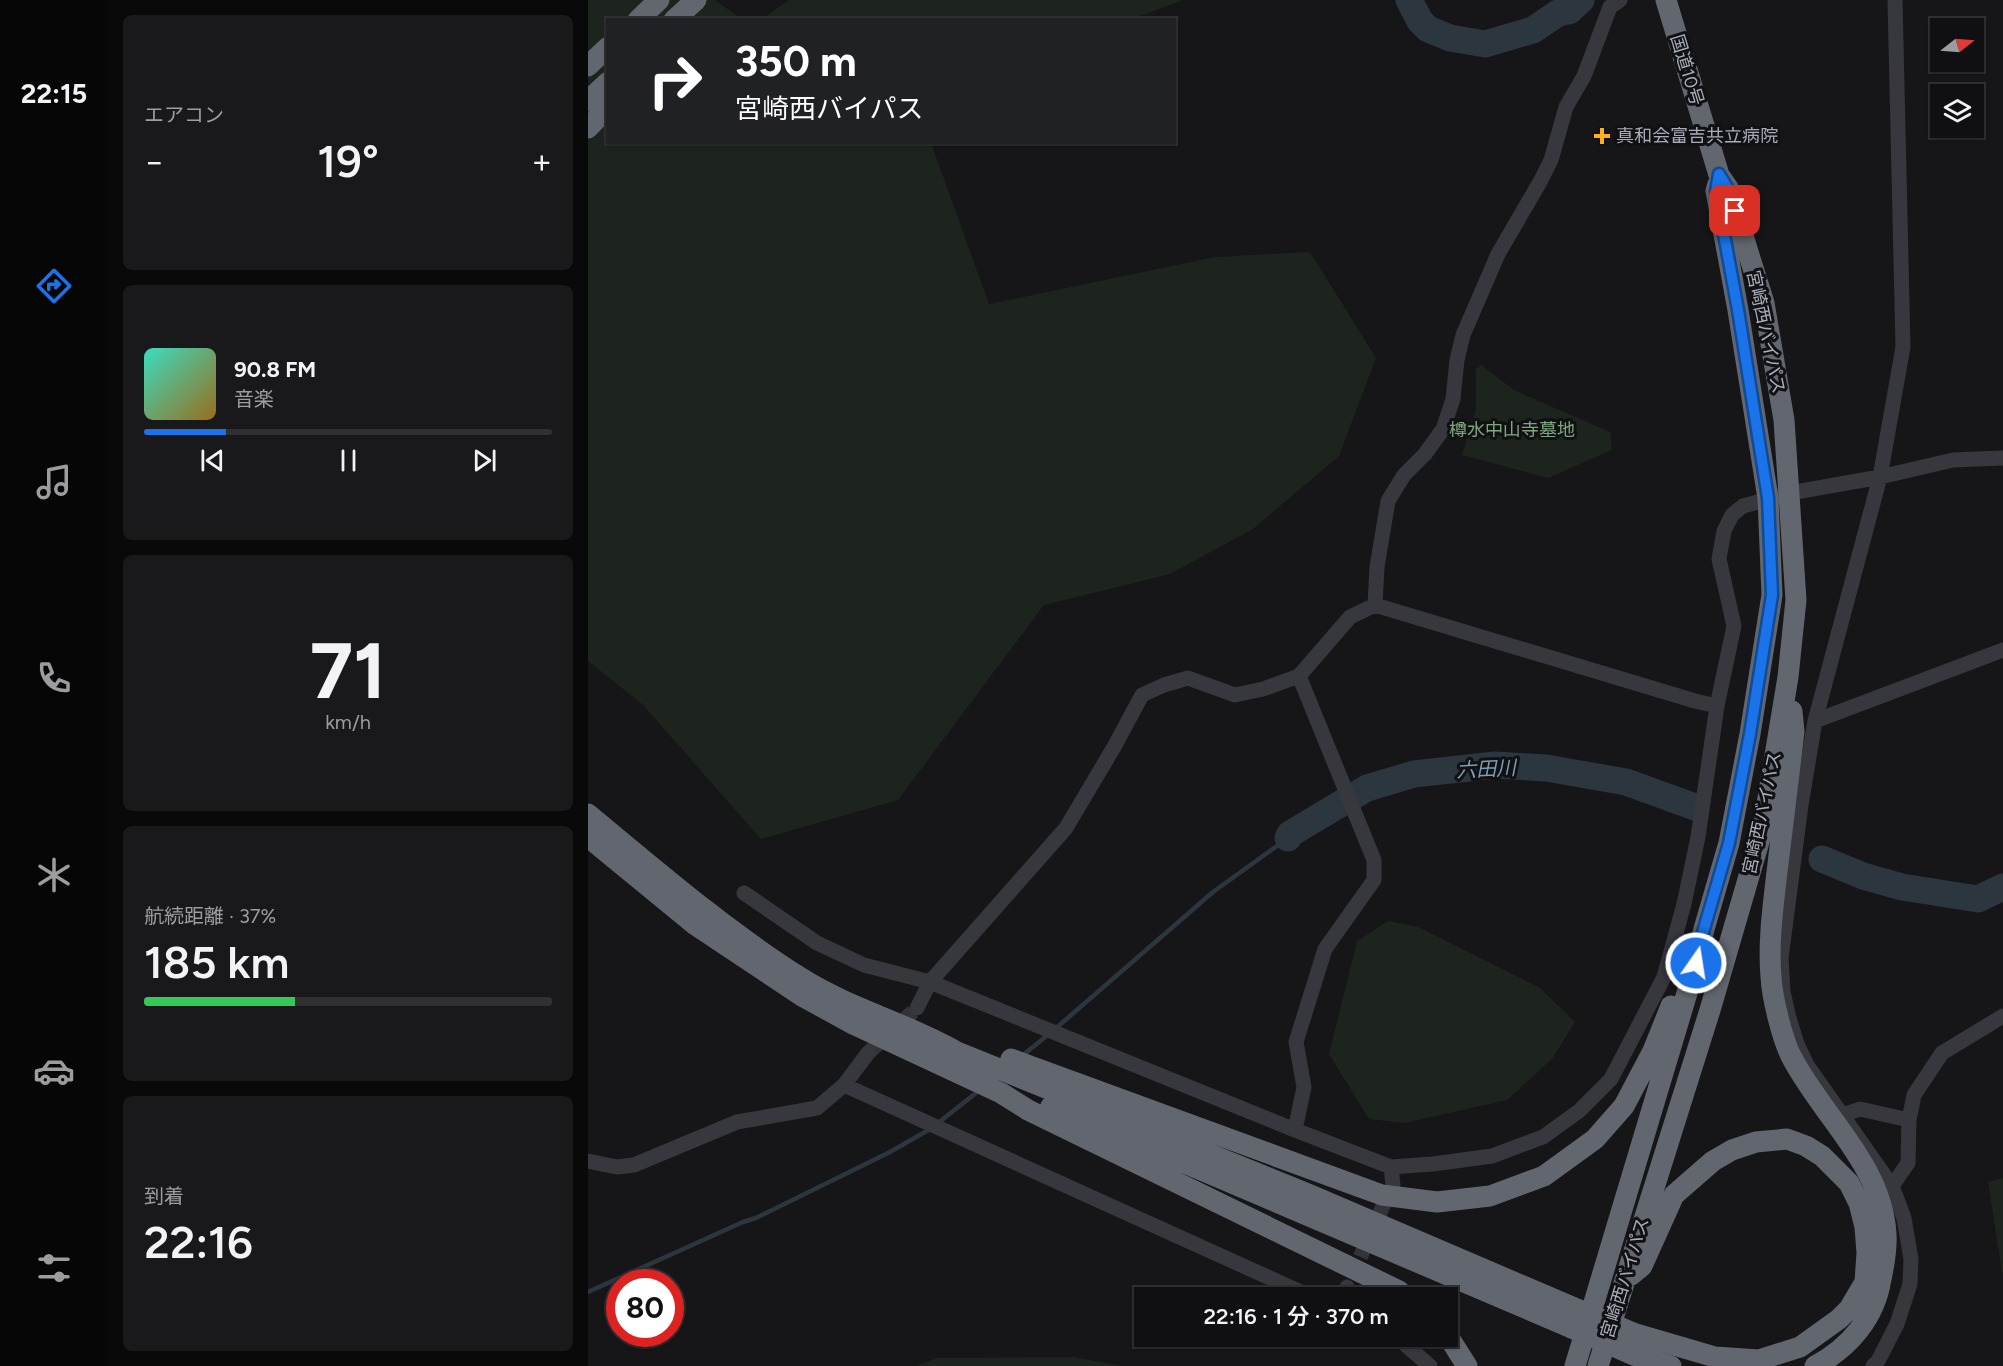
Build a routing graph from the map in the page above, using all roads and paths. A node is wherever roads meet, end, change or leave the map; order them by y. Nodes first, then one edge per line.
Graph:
1 (659, 0) edge
2 (696, 0) edge
3 (708, 0) edge
4 (1620, 0) edge
5 (1666, 0) edge
6 (1895, 0) edge
7 (640, 18) edge
8 (676, 18) edge
9 (691, 18) edge
10 (606, 49) edge
11 (588, 66) edge
12 (606, 83) edge
13 (588, 101) edge
14 (606, 109) edge
15 (588, 128) edge
16 (1719, 174) junction
17 (2003, 458) edge
18 (1880, 477) junction
19 (1790, 494) junction
20 (1768, 498) junction
21 (1375, 605) junction
22 (2003, 650) edge
23 (1299, 676) junction
24 (1788, 677) junction
25 (1717, 706) junction
26 (1815, 721) junction
27 (588, 814) edge
28 (588, 837) edge
29 (744, 893) dead end
30 (1704, 929) junction
31 (930, 982) junction
32 (917, 1008) tunnel mouth
33 (2003, 1016) edge
34 (933, 1038) junction
35 (868, 1053) tunnel mouth
36 (843, 1085) junction
37 (1001, 1093) junction
38 (1842, 1115) junction
39 (1909, 1120) junction
40 (1295, 1130) junction
41 (588, 1161) edge
42 (1390, 1167) junction
43 (1393, 1185) tunnel mouth
44 (1892, 1186) junction
45 (1624, 1280) junction
46 (1290, 1287) edge
47 (1391, 1287) edge
48 (1576, 1319) junction
49 (1408, 1347) edge
50 (1455, 1347) edge
51 (1430, 1366) edge
52 (1467, 1366) edge
53 (1575, 1366) edge
54 (1598, 1366) edge
55 (1671, 1366) edge
56 (1815, 1366) edge
57 (1873, 1366) edge

1 - 7 highway
2 - 8 highway
3 - 9 highway
4 - 21 street
5 - 16 highway, 国道10号
6 - 18 street
10 - 11 highway
12 - 13 highway
14 - 15 highway
16 - 19 highway, 宮崎西バイパス
16 - 20 highway, 宮崎西バイパス
17 - 18 street
18 - 19 street
18 - 26 street
19 - 20 street
19 - 24 highway, 宮崎西バイパス
20 - 25 street
20 - 30 highway, 宮崎西バイパス
21 - 23 street
21 - 25 street
22 - 26 street
23 - 31 street
23 - 40 street
24 - 45 highway, 宮崎西バイパス
24 - 56 highway
25 - 42 street
26 - 38 street
27 - 34 highway
28 - 37 highway
29 - 31 street
30 - 34 highway
30 - 53 highway, 宮崎西バイパス
31 - 32 street
31 - 40 street
33 - 39 street
34 - 48 highway
35 - 36 street
36 - 41 street
36 - 46 street
37 - 47 highway
37 - 48 highway
38 - 39 street
38 - 44 street
39 - 44 street
40 - 42 street
42 - 43 street
44 - 57 street
45 - 48 highway, bridge
45 - 54 highway, 宮崎西バイパス
48 - 55 highway, bridge
49 - 51 street
50 - 52 highway

